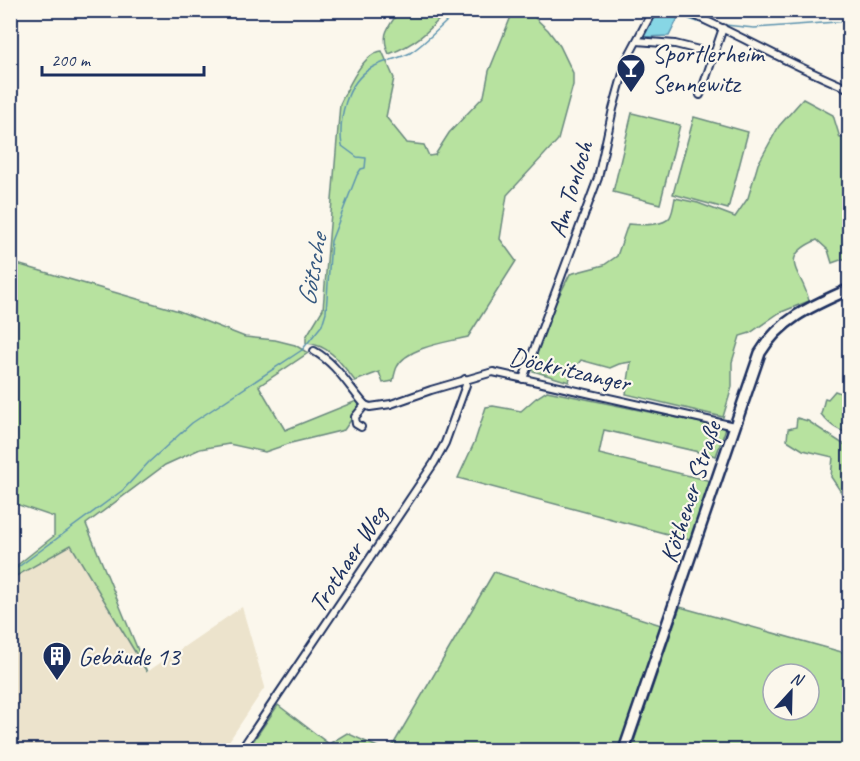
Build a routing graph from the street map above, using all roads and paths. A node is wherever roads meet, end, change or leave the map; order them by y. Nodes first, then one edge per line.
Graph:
1 (653, 10) edge
2 (683, 10) edge
3 (723, 28) junction
4 (637, 41) junction
5 (715, 54) junction
6 (849, 89) edge
7 (699, 95) dead end
8 (849, 289) edge
9 (314, 351) dead end
10 (465, 379) junction
11 (523, 379) junction
12 (365, 405) junction
13 (734, 426) junction
14 (361, 427) dead end
15 (241, 750) edge
16 (624, 750) edge

1 - 4 street, Am Tonloch
2 - 3 street
3 - 5 street
3 - 6 street
4 - 5 street
4 - 11 street, Am Tonloch
5 - 7 street
8 - 13 main road, Köthener Straße
9 - 12 street
10 - 11 street, Döckritzanger
10 - 12 street, Döckritzanger
10 - 15 street, Trothaer Weg
11 - 13 street, Döckritzanger
12 - 14 street
13 - 16 main road, Köthener Straße

